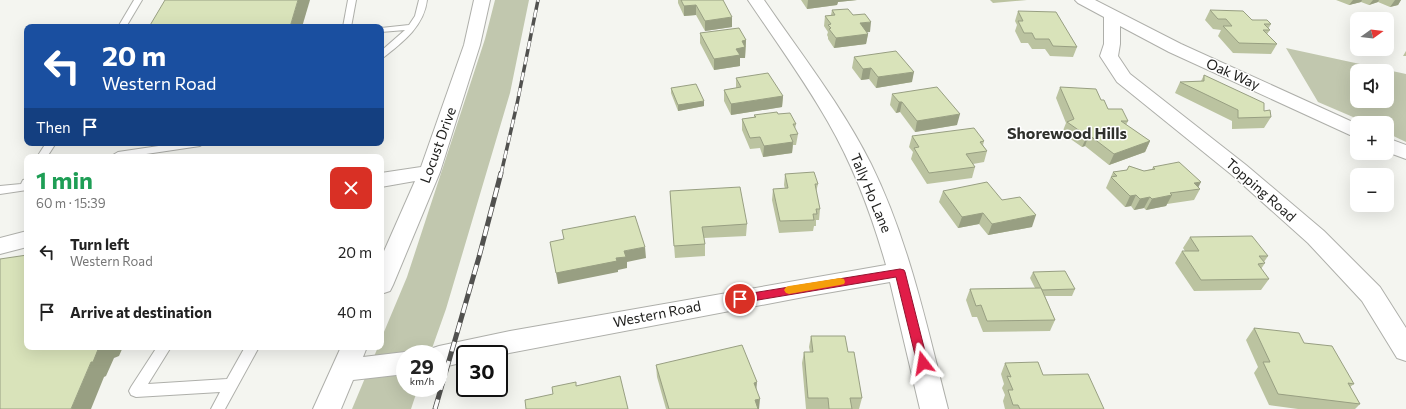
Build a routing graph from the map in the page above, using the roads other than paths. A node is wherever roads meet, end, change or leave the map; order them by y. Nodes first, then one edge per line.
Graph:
1 (138, 0) edge
2 (352, 0) edge
3 (423, 0) edge
4 (482, 0) edge
5 (756, 0) edge
6 (1083, 0) edge
7 (1112, 15) junction
8 (124, 24) edge
9 (348, 24) edge
10 (412, 26) junction
11 (384, 30) edge
12 (1163, 42) junction
13 (1123, 43) junction
14 (384, 52) edge
15 (1350, 127) edge
16 (180, 146) edge
17 (1394, 147) edge
18 (1406, 153) edge
19 (125, 154) edge
20 (430, 172) junction
21 (384, 180) edge
22 (24, 187) edge
23 (0, 190) edge
24 (24, 228) edge
25 (0, 230) edge
26 (24, 240) edge
27 (0, 246) edge
28 (900, 272) junction
29 (384, 278) edge
30 (162, 350) edge
31 (250, 350) edge
32 (1406, 350) edge
33 (448, 355) edge
34 (349, 358) edge
35 (396, 362) edge
36 (231, 385) junction
37 (218, 409) edge
38 (327, 409) edge
39 (934, 409) edge

1 - 8 lane
2 - 9 lane
3 - 10 lane
4 - 20 street, Locust Drive
5 - 28 street, Tally Ho Lane
6 - 7 street, Oak Way
7 - 12 street, Oak Way
7 - 13 street, Topping Road
10 - 11 lane
10 - 14 lane
12 - 13 street
12 - 15 street, Oak Way
13 - 32 street, Topping Road
16 - 19 lane
17 - 18 street
20 - 21 street
20 - 29 street, Locust Drive
22 - 23 lane
24 - 25 street
26 - 27 street
28 - 33 street, Western Road
28 - 39 street, Tally Ho Lane
30 - 36 lane
31 - 36 lane
34 - 35 street
34 - 38 street
36 - 37 lane

